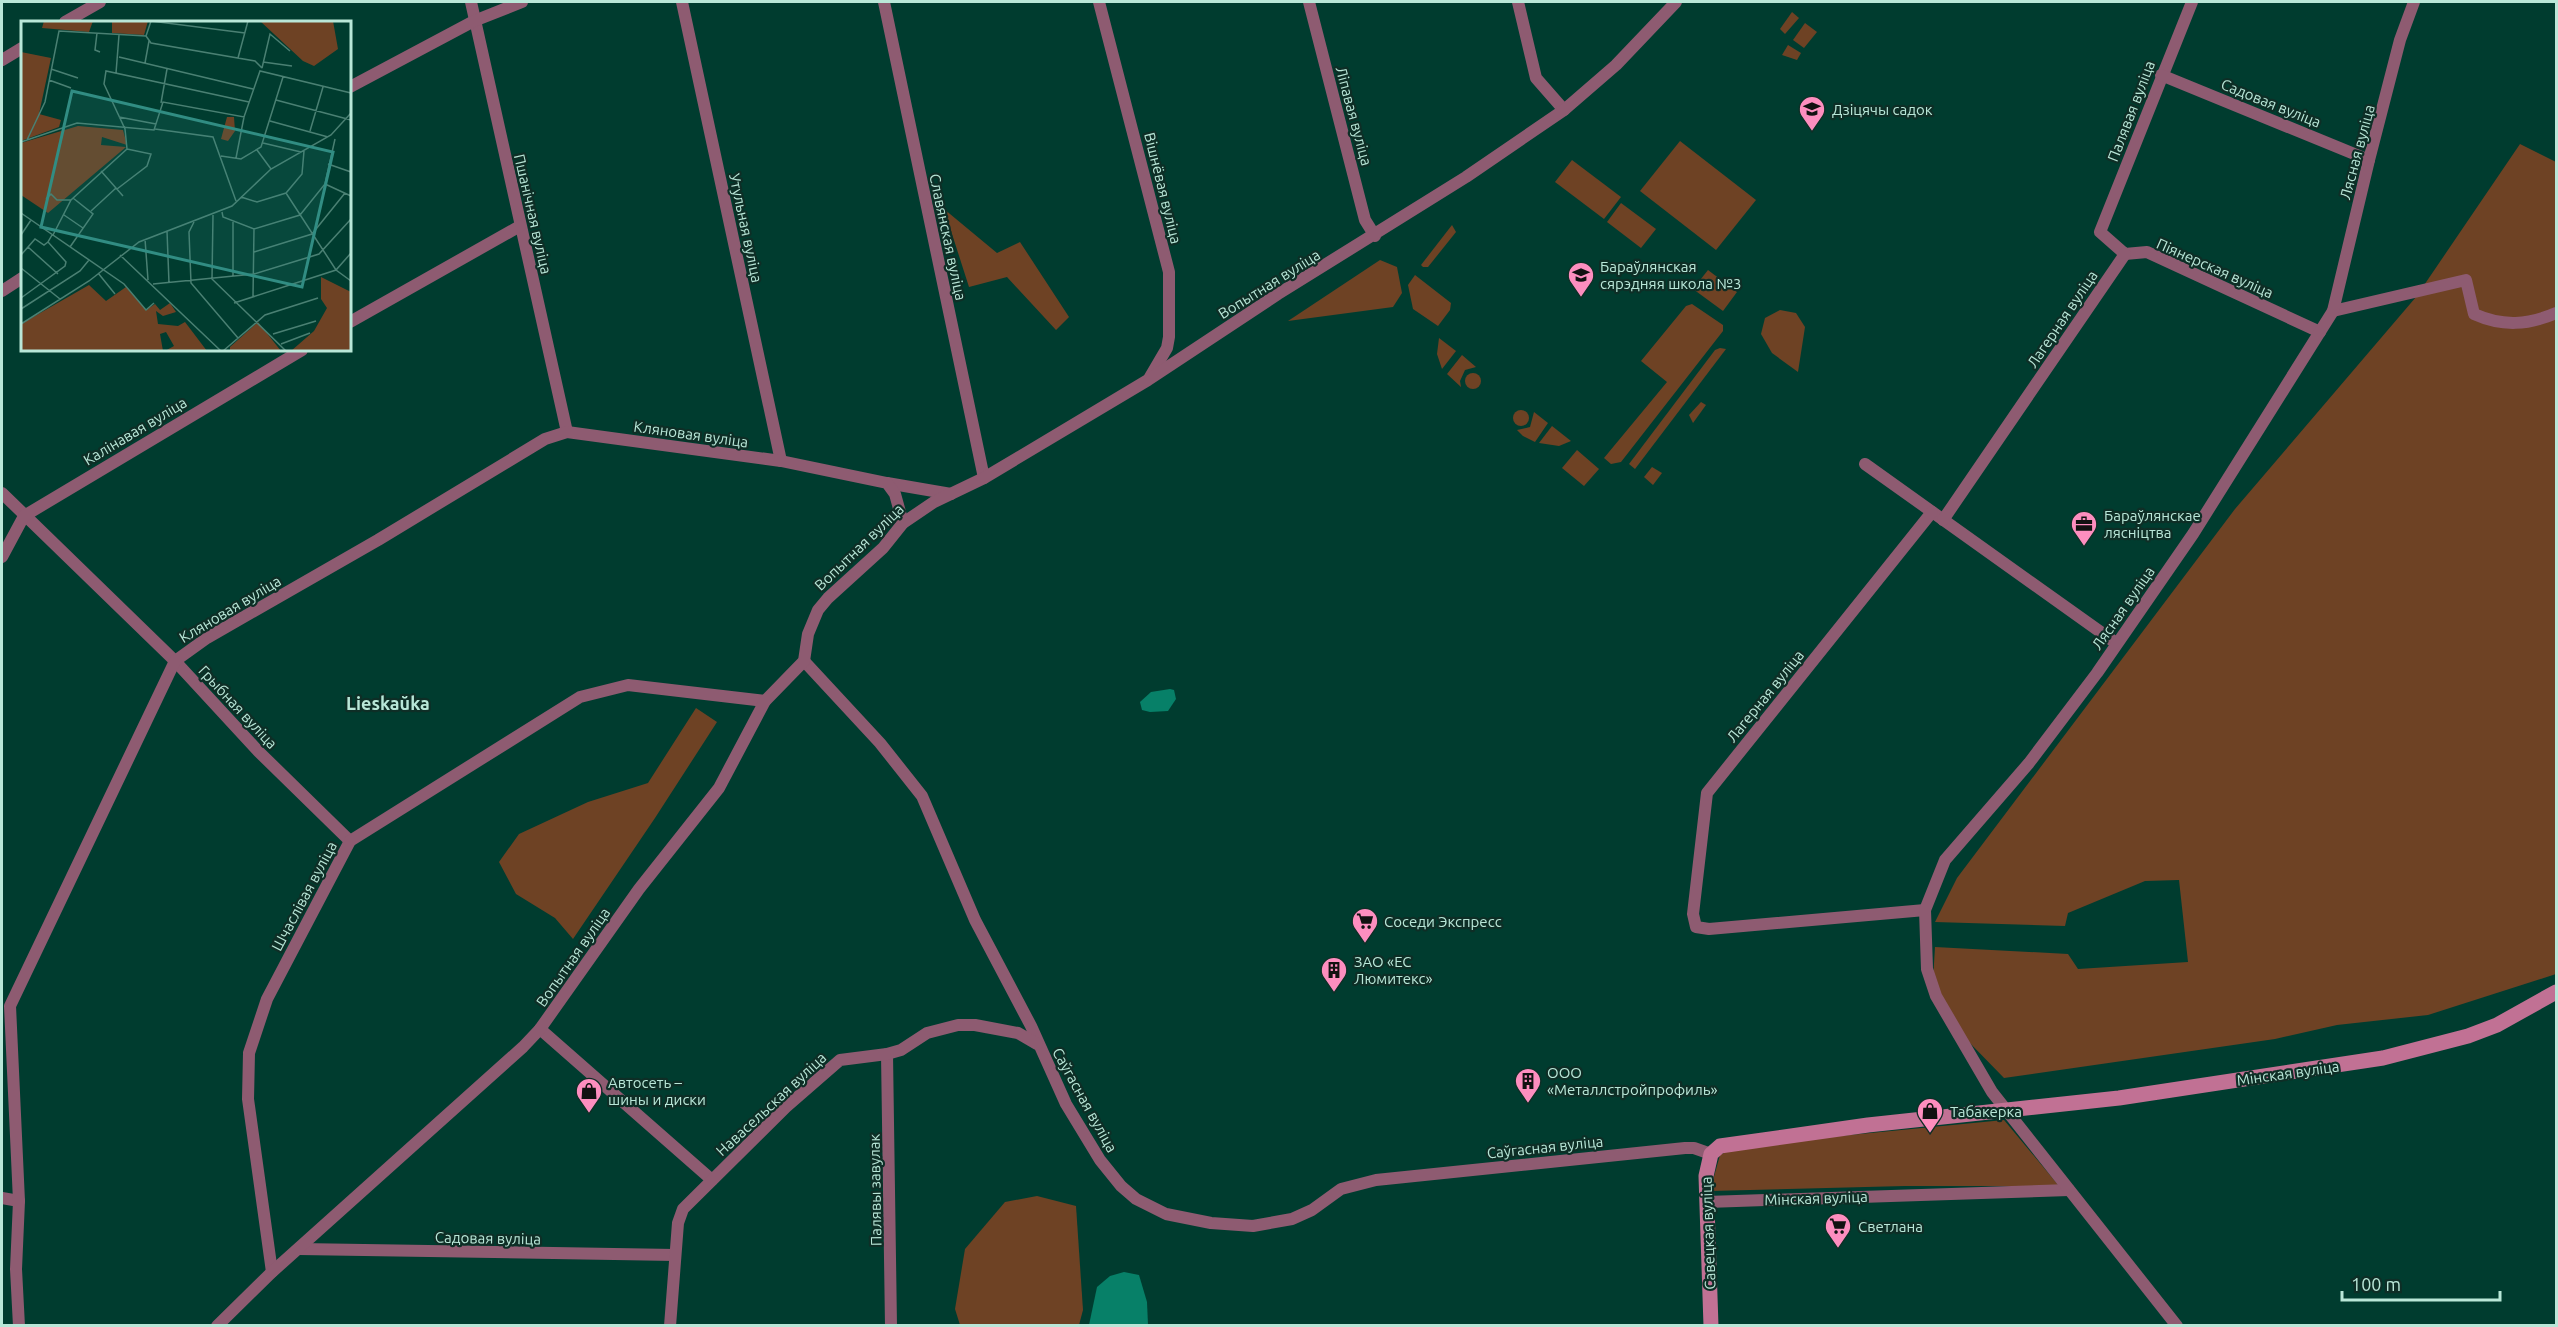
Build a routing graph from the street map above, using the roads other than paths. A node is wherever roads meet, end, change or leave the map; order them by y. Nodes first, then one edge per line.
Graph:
1 (100, 2) edge
2 (471, 2) edge
3 (522, 2) edge
4 (682, 2) edge
5 (884, 2) edge
6 (1099, 2) edge
7 (1308, 2) edge
8 (1518, 2) edge
9 (1676, 2) edge
10 (2192, 2) edge
11 (2414, 2) edge
12 (67, 21) edge
13 (474, 21) junction
14 (21, 49) edge
15 (2, 60) edge
16 (2161, 75) junction
17 (351, 86) edge
18 (1564, 110) junction
19 (2369, 159) junction
20 (520, 226) junction
21 (1375, 236) junction
22 (2125, 254) junction
23 (21, 279) edge
24 (2, 291) edge
25 (2333, 311) junction
26 (2556, 313) edge
27 (351, 321) edge
28 (2320, 332) junction
29 (301, 351) edge
30 (1148, 381) junction
31 (567, 432) junction
32 (781, 461) junction
33 (1865, 464) dead end
34 (984, 478) junction
35 (887, 483) junction
36 (2, 493) edge
37 (952, 494) junction
38 (1932, 512) junction
39 (24, 516) junction
40 (1943, 520) junction
41 (903, 523) junction
42 (2, 557) edge
43 (2116, 643) junction
44 (174, 661) junction
45 (804, 661) junction
46 (765, 702) junction
47 (350, 840) junction
48 (1925, 910) junction
49 (2556, 992) edge
50 (6, 1004) edge
51 (540, 1029) junction
52 (1037, 1044) junction
53 (887, 1054) junction
54 (2006, 1111) junction
55 (1715, 1150) junction
56 (712, 1179) junction
57 (2069, 1190) junction
58 (2, 1198) edge
59 (19, 1201) junction
60 (1707, 1202) junction
61 (299, 1249) junction
62 (675, 1256) junction
63 (272, 1272) junction
64 (20, 1326) edge
65 (217, 1326) edge
66 (670, 1326) edge
67 (891, 1326) edge
68 (1711, 1326) edge
69 (2177, 1326) edge

1 - 12 street
2 - 13 street, Пшанічная вуліца
3 - 13 street
4 - 32 street, Утульная вуліца
5 - 34 street, Славянская вуліца
6 - 30 street, Вішнёвая вуліца
7 - 21 street, Ліпавая вуліца
8 - 18 street
9 - 18 street, Вопытная вуліца
10 - 16 street, Палявая вуліца
11 - 19 street, Лясная вуліца
13 - 17 street
13 - 20 street, Пшанічная вуліца
14 - 15 street
16 - 19 street, Садовая вуліца
16 - 22 street, Палявая вуліца
18 - 21 street, Вопытная вуліца
19 - 25 street, Лясная вуліца
20 - 27 street
20 - 31 street, Пшанічная вуліца
21 - 30 street, Вопытная вуліца
22 - 28 street, Піянерская вуліца
22 - 40 street, Лагерная вуліца
23 - 24 street
25 - 26 street
25 - 28 street, Лясная вуліца
28 - 43 street, Лясная вуліца
29 - 39 street, Калінавая вуліца
30 - 34 street, Вопытная вуліца
31 - 32 street, Кляновая вуліца
31 - 44 street, Кляновая вуліца
32 - 35 street, Кляновая вуліца
33 - 38 street
34 - 37 street, Вопытная вуліца
35 - 37 street, Кляновая вуліца
35 - 41 street
36 - 39 street, Грыбная вуліца
37 - 41 street, Вопытная вуліца
38 - 40 street
38 - 48 street, Лагерная вуліца
39 - 42 street
39 - 44 street, Грыбная вуліца
40 - 43 street
41 - 45 street, Вопытная вуліца
43 - 48 street, Лясная вуліца
44 - 47 street, Грыбная вуліца
44 - 50 street, Кляновая вуліца
45 - 46 street, Вопытная вуліца
45 - 52 street, Саўгасная вуліца
46 - 47 street, Шчаслівая вуліца
46 - 51 street, Вопытная вуліца
47 - 63 street, Шчаслівая вуліца
48 - 54 street
49 - 54 main road, Мінская вуліца
50 - 59 street, Кляновая вуліца
51 - 56 street
51 - 61 street, Вопытная вуліца
52 - 53 street, Навасельская вуліца
52 - 55 street, Саўгасная вуліца
53 - 56 street, Навасельская вуліца
53 - 67 street, Палявы завулак
54 - 55 main road, Мінская вуліца
54 - 57 street
55 - 60 main road, Савецкая вуліца
56 - 62 street, Навасельская вуліца
57 - 60 street, Мінская вуліца
57 - 69 street
58 - 59 street
59 - 64 street, Кляновая вуліца
60 - 68 main road, Савецкая вуліца
61 - 62 street, Садовая вуліца
61 - 63 street, Вопытная вуліца
62 - 66 street, Навасельская вуліца
63 - 65 street, Вопытная вуліца

